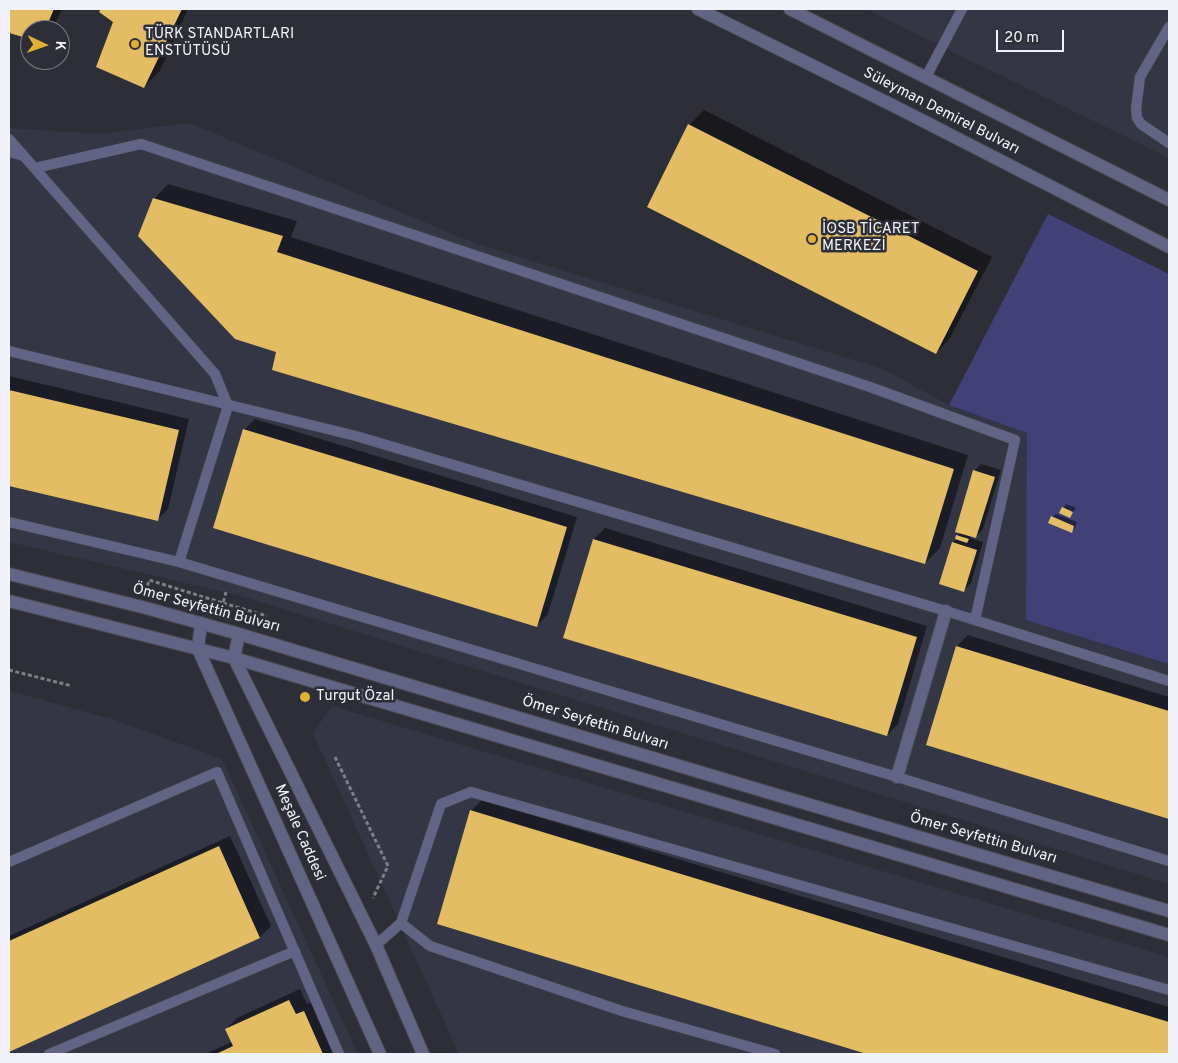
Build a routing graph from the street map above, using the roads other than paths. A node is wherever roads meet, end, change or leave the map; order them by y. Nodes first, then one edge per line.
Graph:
1 (698, 9) edge
2 (790, 9) edge
3 (962, 9) edge
4 (1169, 27) edge
5 (926, 77) junction
6 (9, 139) edge
7 (1169, 143) edge
8 (9, 152) edge
9 (24, 156) junction
10 (35, 168) junction
11 (1169, 200) edge
12 (1169, 246) edge
13 (9, 351) edge
14 (228, 406) junction
15 (9, 522) edge
16 (179, 562) junction
17 (9, 574) edge
18 (9, 601) edge
19 (946, 611) junction
20 (975, 620) junction
21 (201, 623) junction
22 (239, 634) junction
23 (198, 649) junction
24 (234, 658) junction
25 (1169, 681) edge
26 (897, 777) junction
27 (1169, 861) edge
28 (9, 862) edge
29 (1169, 910) edge
30 (401, 923) junction
31 (1169, 936) edge
32 (376, 945) junction
33 (295, 951) junction
34 (1169, 990) edge
35 (49, 1054) edge
36 (339, 1054) edge
37 (380, 1054) edge
38 (423, 1054) edge
39 (775, 1054) edge

1 - 12 street, Süleyman Demirel Bulvarı
2 - 5 street, Süleyman Demirel Bulvarı
3 - 5 lane
4 - 7 lane
5 - 11 street, Süleyman Demirel Bulvarı
6 - 9 lane
8 - 9 lane
9 - 10 lane
10 - 14 lane
10 - 20 lane
13 - 14 lane
14 - 16 lane
14 - 19 lane
15 - 16 lane
16 - 26 lane
17 - 21 street, Ömer Seyfettin Bulvarı
18 - 23 street
19 - 20 lane
19 - 26 street
20 - 25 lane
21 - 22 street, Ömer Seyfettin Bulvarı
21 - 23 street
22 - 24 street
22 - 29 street, Ömer Seyfettin Bulvarı
23 - 24 street
23 - 37 street, Meşale Caddesi
24 - 31 street
24 - 32 street, Meşale Caddesi
26 - 27 lane
28 - 33 lane
30 - 32 lane
30 - 34 lane
30 - 39 lane
32 - 38 street, Meşale Caddesi
33 - 35 lane
33 - 36 lane

